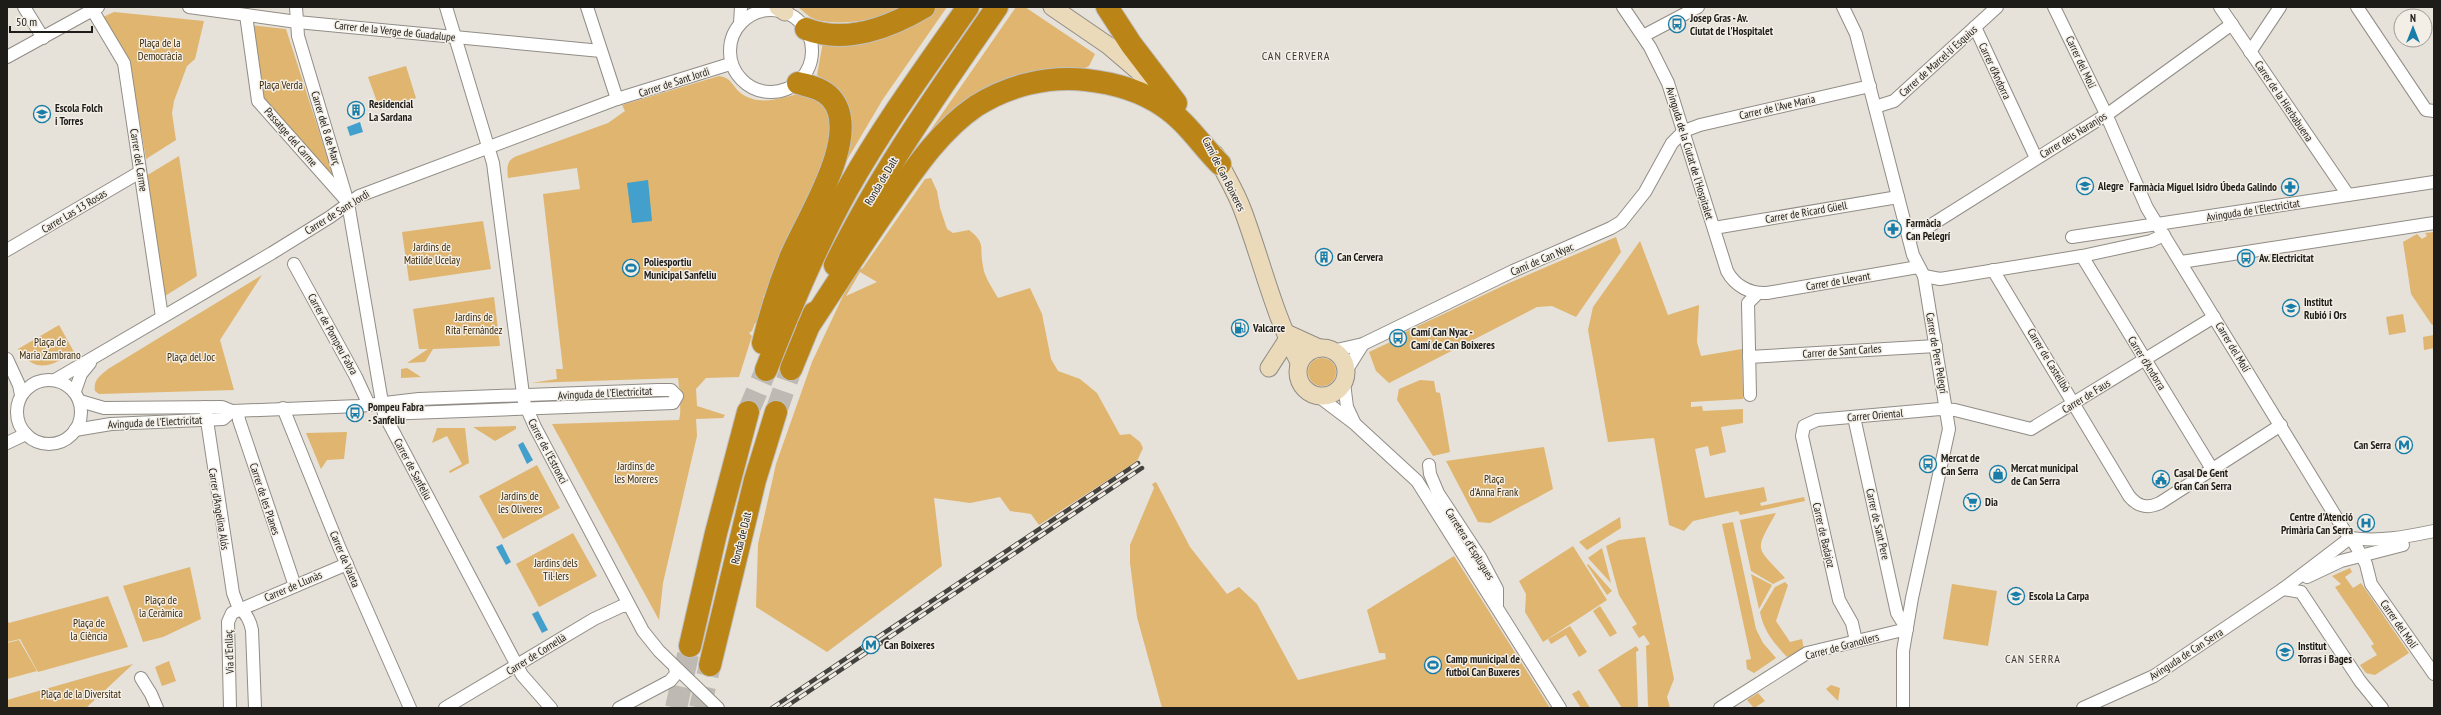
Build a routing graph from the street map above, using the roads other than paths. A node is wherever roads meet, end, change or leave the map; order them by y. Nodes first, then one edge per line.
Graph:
1 (24, 7) edge
2 (189, 7) edge
3 (296, 7) edge
4 (446, 7) edge
5 (587, 7) edge
6 (741, 7) edge
7 (924, 7) edge
8 (968, 7) edge
9 (997, 7) edge
10 (1052, 7) edge
11 (1107, 7) edge
12 (1623, 7) edge
13 (1698, 7) edge
14 (1843, 7) edge
15 (1997, 7) edge
16 (2054, 7) edge
17 (2220, 7) edge
18 (2280, 7) edge
19 (2357, 7) edge
20 (95, 9) edge
21 (781, 10) edge
22 (246, 15) junction
23 (298, 22) junction
24 (740, 23) junction
25 (2232, 24) junction
26 (1975, 27) junction
27 (806, 29) junction
28 (1643, 36) junction
29 (454, 37) junction
30 (43, 38) junction
31 (600, 51) junction
32 (2250, 52) junction
33 (7, 57) edge
34 (730, 64) junction
35 (798, 83) junction
36 (1870, 86) junction
37 (617, 99) junction
38 (1176, 103) junction
39 (1875, 107) junction
40 (2434, 111) edge
41 (2106, 114) junction
42 (1684, 131) junction
43 (490, 148) junction
44 (2036, 158) junction
45 (1220, 164) junction
46 (140, 172) junction
47 (2434, 182) edge
48 (2348, 195) junction
49 (1898, 197) junction
50 (348, 203) junction
51 (2434, 222) edge
52 (2156, 223) junction
53 (1714, 228) junction
54 (2164, 235) junction
55 (2072, 237) dead end
56 (1909, 239) junction
57 (7, 250) edge
58 (2082, 256) junction
59 (2181, 262) junction
60 (294, 264) dead end
61 (1993, 270) junction
62 (1921, 272) junction
63 (1757, 294) junction
64 (162, 317) junction
65 (2214, 317) junction
66 (808, 327) junction
67 (1287, 336) junction
68 (1363, 344) junction
69 (1936, 346) junction
70 (1326, 349) junction
71 (98, 354) junction
72 (1749, 357) junction
73 (8, 360) edge
74 (2145, 360) junction
75 (1299, 362) junction
76 (1269, 368) dead end
77 (791, 369) tunnel mouth
78 (1345, 377) junction
79 (55, 380) junction
80 (36, 382) junction
81 (21, 395) junction
82 (523, 395) junction
83 (1750, 395) dead end
84 (77, 396) junction
85 (1318, 396) junction
86 (2075, 403) junction
87 (205, 407) junction
88 (378, 407) junction
89 (283, 408) junction
90 (526, 408) junction
91 (1947, 410) junction
92 (235, 411) junction
93 (776, 412) tunnel mouth
94 (747, 415) tunnel mouth
95 (1854, 417) junction
96 (12, 418) edge
97 (206, 420) junction
98 (1355, 424) junction
99 (2281, 425) junction
100 (1804, 426) joint
101 (76, 430) junction
102 (26, 434) junction
103 (7, 443) edge
104 (2212, 469) junction
105 (2434, 531) edge
106 (2350, 538) junction
107 (2434, 538) edge
108 (2361, 555) junction
109 (2340, 561) junction
110 (347, 564) junction
111 (295, 586) junction
112 (2283, 589) junction
113 (630, 606) junction
114 (239, 609) junction
115 (1907, 629) junction
116 (1856, 641) junction
117 (690, 646) tunnel mouth
118 (517, 664) junction
119 (710, 666) tunnel mouth
120 (675, 667) junction
121 (2434, 674) edge
122 (141, 678) dead end
123 (157, 708) edge
124 (230, 708) edge
125 (254, 708) edge
126 (410, 708) edge
127 (445, 708) edge
128 (551, 708) edge
129 (619, 708) edge
130 (718, 708) edge
131 (1560, 708) edge
132 (1720, 708) edge
133 (1903, 708) edge
134 (2083, 708) edge
135 (2382, 708) edge

1 - 30 street
2 - 22 street, Carrer de la Verge de Guadalupe
3 - 23 street, Carrer del 8 de Març
4 - 29 street, Carrer de l'Estronci
5 - 31 street
6 - 24 street
7 - 27 highway
8 - 35 highway
9 - 66 highway, Ronda de Dalt
10 - 38 street, Camí de Can Boixeres
11 - 38 highway
12 - 28 street, Avinguda de la Ciutat de l'Hospitalet
13 - 28 street
14 - 36 street, Carrer de Pere Pelegrí
15 - 26 street, Carrer de Marcel·lí Esquius
16 - 41 street, Carrer del Molí
17 - 25 street, Carrer de la Hierbabuena
18 - 32 street
19 - 40 street
20 - 30 street
20 - 46 street, Carrer del Carme
21 - 24 street
21 - 27 street
22 - 23 street, Carrer de la Verge de Guadalupe
22 - 50 street, Passatge del Carme
23 - 29 street, Carrer de la Verge de Guadalupe
23 - 50 street, Carrer del 8 de Març
24 - 34 street
25 - 32 street, Carrer de la Hierbabuena
25 - 41 street, Carrer dels Naranjos
26 - 39 street, Carrer de Marcel·lí Esquius
26 - 44 street, Carrer d'Andorra
27 - 35 street
28 - 42 street, Avinguda de la Ciutat de l'Hospitalet
29 - 31 street, Carrer de la Verge de Guadalupe
29 - 43 street, Carrer de l'Estronci
30 - 33 street
31 - 37 street
32 - 48 street, Carrer de la Hierbabuena
34 - 35 street
34 - 37 street, Carrer de Sant Jordi
36 - 39 street, Carrer de Pere Pelegrí
36 - 42 street, Carrer de l'Ave Maria
37 - 43 street, Carrer de Sant Jordi
38 - 45 street, Camí de Can Boixeres
39 - 49 street, Carrer de Pere Pelegrí
41 - 44 street, Carrer dels Naranjos
41 - 52 street, Carrer del Molí
42 - 53 street, Avinguda de la Ciutat de l'Hospitalet
42 - 68 street, Camí de Can Nyac
43 - 50 street, Carrer de Sant Jordi
43 - 82 street, Carrer de l'Estronci
44 - 56 street, Carrer dels Naranjos
45 - 66 highway
45 - 67 street, Camí de Can Boixeres
46 - 57 street, Carrer Las 13 Rosas
46 - 64 street, Carrer del Carme
47 - 48 street, Avinguda de l'Electricitat
48 - 52 street, Avinguda de l'Electricitat
49 - 53 street, Carrer de Ricard Güell
49 - 56 street, Carrer de Pere Pelegrí
50 - 64 street, Carrer de Sant Jordi
50 - 88 street, Carrer de Sanfeliu
51 - 59 street
52 - 54 street, Carrer del Molí
52 - 55 street, Avinguda de l'Electricitat
53 - 63 street, Avinguda de la Ciutat de l'Hospitalet
54 - 58 street
54 - 59 street, Carrer del Molí
56 - 62 street, Carrer de Pere Pelegrí
58 - 61 street
58 - 74 street, Carrer d'Andorra
59 - 65 street, Carrer del Molí
60 - 88 street, Carrer de Pompeu Fabra
61 - 62 street
61 - 86 street, Carrer de Castellbò
62 - 63 street, Carrer de Llevant
62 - 69 street, Carrer de Pere Pelegrí
63 - 72 street
64 - 71 street, Carrer de Sant Jordi
65 - 74 street, Carrer de Faus
65 - 99 street, Carrer del Molí
66 - 77 highway, Ronda de Dalt
67 - 70 street
67 - 75 street, Camí de Can Boixeres
67 - 76 street
68 - 70 street, Camí de Can Nyac
68 - 78 street
69 - 72 street, Carrer de Sant Carles
69 - 91 street, Carrer de Pere Pelegrí
70 - 75 street
70 - 78 street
71 - 79 street, Carrer de Sant Jordi
71 - 84 street, Carrer de Sant Jordi
72 - 83 street
73 - 80 street
73 - 81 street
74 - 86 street, Carrer de Faus
74 - 104 street, Carrer d'Andorra
75 - 85 street
78 - 85 street
78 - 98 street, Carretera d'Esplugues
79 - 80 street
79 - 84 street
80 - 81 street
81 - 96 street
82 - 88 street, Avinguda de l'Electricitat
82 - 90 street, Carrer de l'Estronci
82 - 90 street, Avinguda de l'Electricitat
84 - 87 street, Avinguda de l'Electricitat
84 - 101 street
85 - 98 street, Carretera d'Esplugues
86 - 91 street, Carrer de Faus
86 - 104 street, Carrer de Castellbò
87 - 92 street, Avinguda de l'Electricitat
87 - 97 street, Carrer d'Angelina Alós
88 - 89 street, Avinguda de l'Electricitat
88 - 90 street, Avinguda de l'Electricitat
88 - 118 street, Carrer de Sanfeliu
89 - 92 street, Avinguda de l'Electricitat
89 - 110 street, Carrer de Valeta
90 - 113 street, Carrer de l'Estronci
91 - 95 street, Carrer Oriental
91 - 115 street, Carrer de Pere Pelegrí
92 - 97 street, Avinguda de l'Electricitat
92 - 111 street, Carrer de les Planes
93 - 119 highway, Ronda de Dalt
94 - 117 highway
95 - 100 street, Carrer Oriental
95 - 115 street, Carrer de Sant Pere
96 - 102 street
97 - 101 street, Avinguda de l'Electricitat
97 - 114 street, Carrer d'Angelina Alós
98 - 131 street, Carretera d'Esplugues
99 - 104 street
99 - 106 street, Carrer del Molí
100 - 116 street, Carrer de Badajoz
101 - 102 street
102 - 103 street
105 - 106 street
106 - 108 street, Carrer del Molí
106 - 109 street
106 - 112 street, Avinguda de Can Serra
107 - 108 street, Avinguda de Can Serra
108 - 109 street, Avinguda de Can Serra
108 - 121 street, Carrer del Molí
109 - 112 street, Avinguda de Can Serra
110 - 111 street, Carrer de Llunàs
110 - 126 street, Carrer de Valeta
111 - 114 street, Carrer de Llunàs
112 - 134 street, Avinguda de Can Serra
112 - 135 street
113 - 118 street, Carrer de Cornellà
113 - 120 street, Carrer de l'Estronci
114 - 124 street, Via d'Enllaç
114 - 125 street
115 - 116 street, Carrer de Granollers
115 - 133 street, Carrer de Pere Pelegrí
116 - 132 street, Carrer de Granollers
118 - 127 street, Carrer de Cornellà
118 - 128 street, Carrer de Sanfeliu
120 - 129 street
120 - 130 street, Carrer de l'Estronci
122 - 123 street

